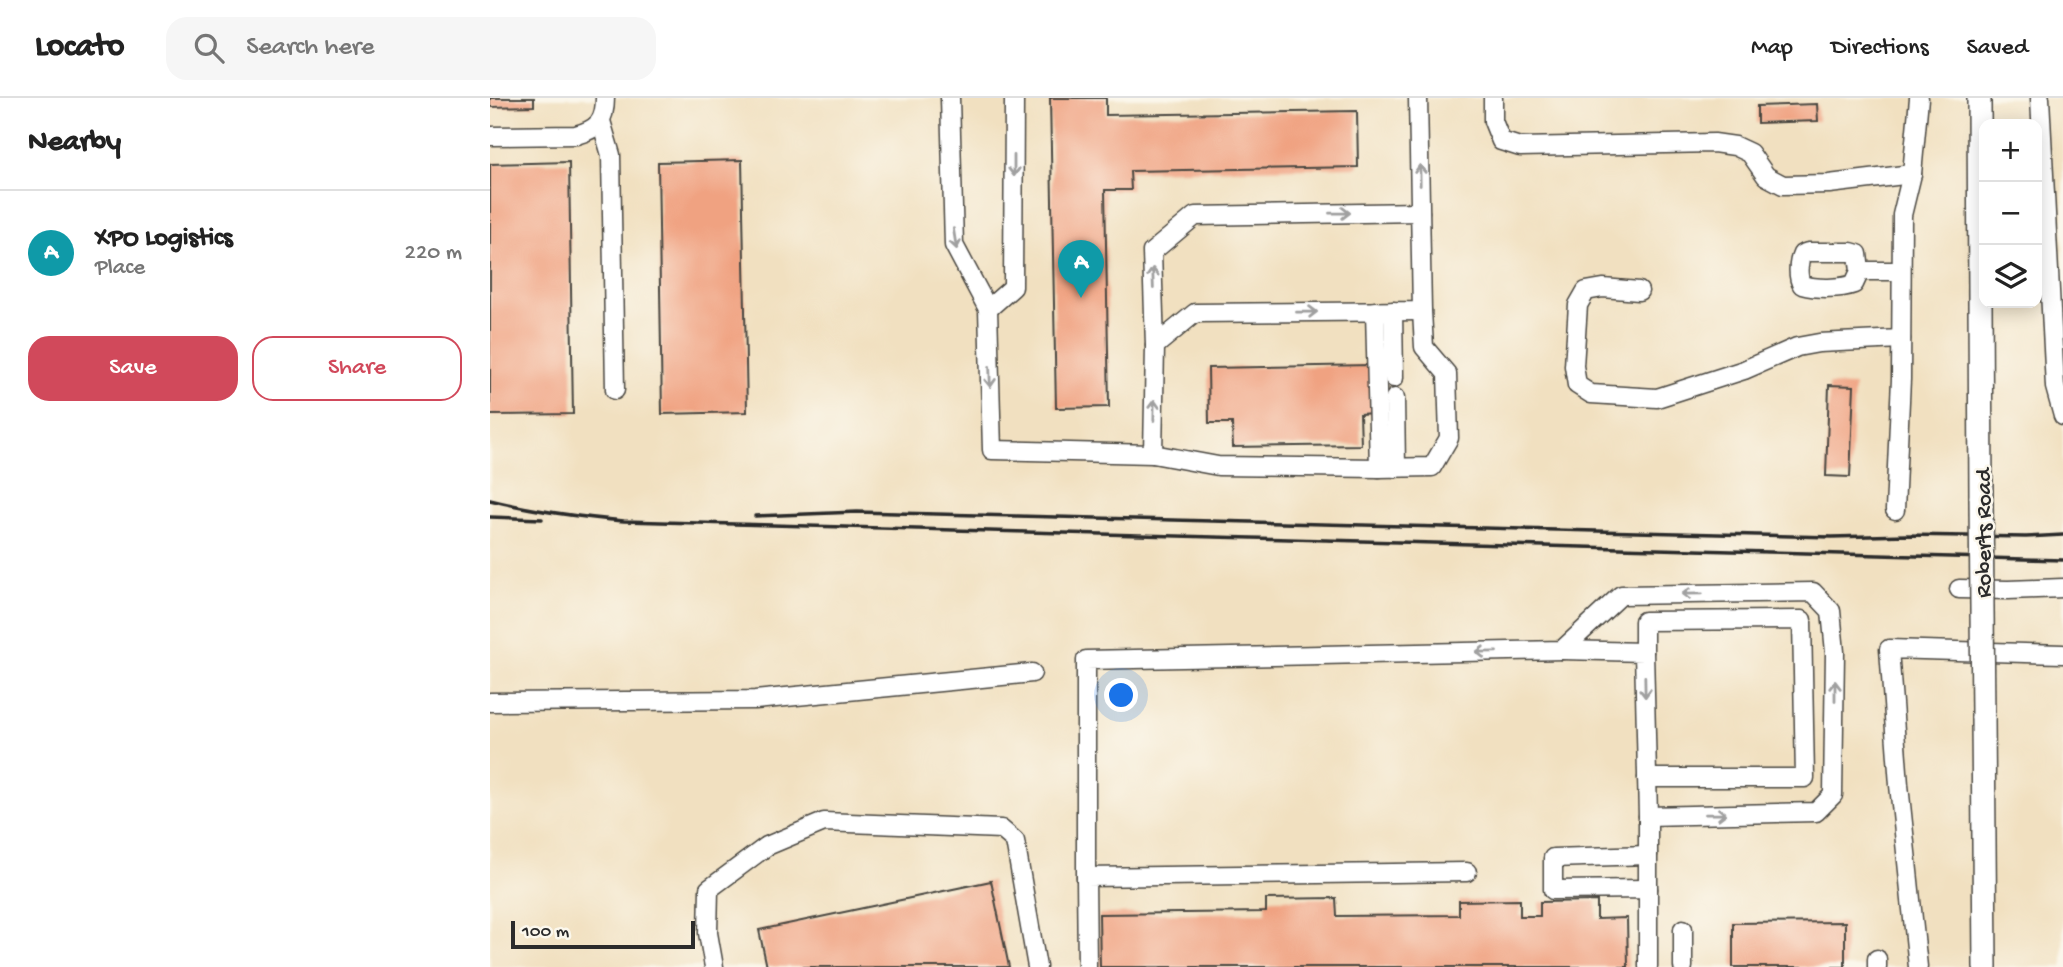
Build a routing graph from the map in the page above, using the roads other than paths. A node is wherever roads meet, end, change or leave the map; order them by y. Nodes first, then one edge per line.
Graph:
1 (605, 98) edge
2 (950, 98) edge
3 (1014, 98) edge
4 (1418, 98) edge
5 (1493, 98) edge
6 (1919, 98) edge
7 (1979, 98) edge
8 (2040, 98) edge
9 (601, 121) junction
10 (490, 136) edge
11 (1912, 177) junction
12 (1420, 212) junction
13 (1860, 271) dead end
14 (1900, 271) junction
15 (1639, 291) dead end
16 (988, 309) junction
17 (1384, 311) junction
18 (1422, 311) junction
19 (1901, 339) junction
20 (1155, 346) junction
21 (1394, 379) dead end
22 (615, 390) dead end
23 (1395, 398) dead end
24 (2063, 416) edge
25 (1153, 454) junction
26 (1387, 468) junction
27 (1895, 510) dead end
28 (2063, 588) edge
29 (1959, 589) dead end
30 (1562, 650) junction
31 (1644, 652) junction
32 (1803, 652) junction
33 (1835, 652) junction
34 (2063, 653) edge
35 (1032, 673) dead end
36 (490, 702) edge
37 (1834, 746) junction
38 (1804, 747) junction
39 (1647, 778) junction
40 (1648, 816) junction
41 (1648, 855) junction
42 (1467, 872) dead end
43 (1086, 877) junction
44 (1648, 888) junction
45 (1683, 929) dead end
46 (714, 967) edge
47 (1037, 967) edge
48 (1087, 967) edge
49 (1648, 967) edge
50 (1683, 967) edge
51 (1919, 967) edge
52 (1985, 967) edge

1 - 9 street
2 -> 16 street
3 -> 16 street
12 -> 4 street
5 - 11 street
6 - 11 street
7 - 52 main road, Roberts Road, bridge
8 - 24 street
9 - 10 street
9 - 22 street
11 - 14 street
12 - 18 street
20 -> 12 street
13 - 14 street
14 - 19 street
15 - 19 street
16 -> 25 street
17 - 18 street
20 -> 17 street
17 - 21 street
17 - 26 street
18 - 26 street
19 - 27 street
25 -> 20 street
23 - 26 street
25 - 26 street
28 - 29 street
30 - 31 street
33 -> 30 street
30 -> 43 street
31 - 32 street
31 -> 39 street
32 - 33 street
32 - 38 street
37 -> 33 street
34 - 51 street
35 - 36 street
37 - 38 street
40 -> 37 street
38 - 39 street
39 - 40 street
40 - 41 street
41 - 44 street
41 - 44 street
42 - 43 street
43 - 48 street
44 - 49 street
45 - 50 street
46 - 47 street

